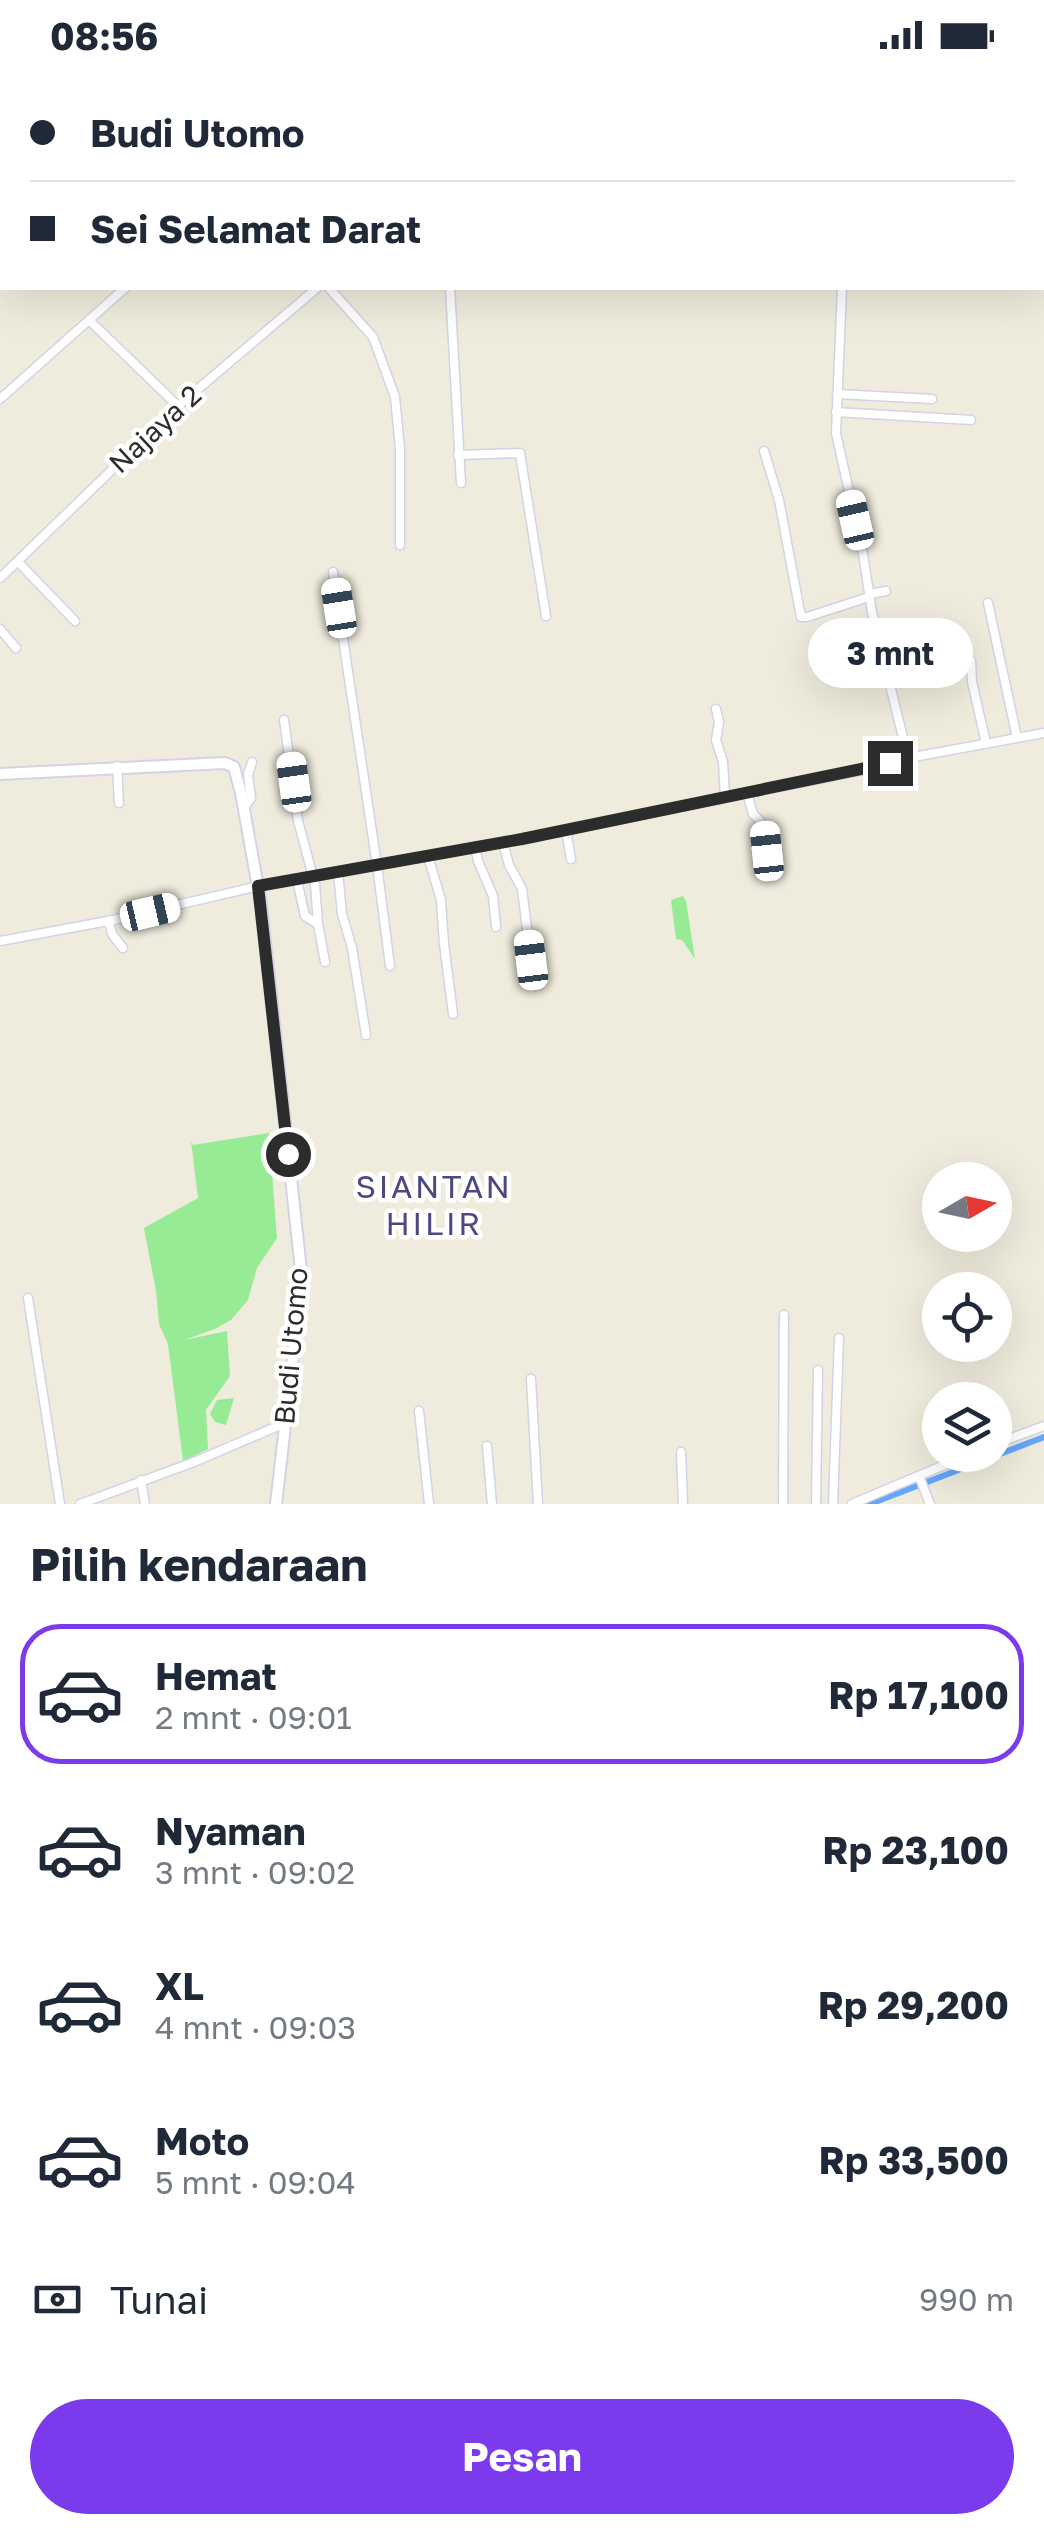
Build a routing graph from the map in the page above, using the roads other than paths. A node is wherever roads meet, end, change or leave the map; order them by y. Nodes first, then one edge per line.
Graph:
1 (123, 290) edge
2 (315, 290) edge
3 (331, 290) edge
4 (450, 290) edge
5 (842, 290) edge
6 (89, 320) junction
7 (837, 394) junction
8 (0, 399) edge
9 (932, 399) dead end
10 (178, 406) junction
11 (836, 412) junction
12 (971, 420) dead end
13 (764, 452) dead end
14 (458, 455) junction
15 (460, 483) dead end
16 (400, 545) dead end
17 (18, 562) junction
18 (334, 572) dead end
19 (0, 578) edge
20 (886, 591) dead end
21 (869, 596) junction
22 (988, 603) dead end
23 (546, 616) dead end
24 (75, 622) dead end
25 (0, 629) edge
26 (16, 648) dead end
27 (970, 662) dead end
28 (716, 709) dead end
29 (284, 720) dead end
30 (1044, 733) edge
31 (1017, 738) junction
32 (986, 743) junction
33 (908, 758) junction
34 (252, 762) dead end
35 (117, 766) junction
36 (0, 774) edge
37 (725, 797) junction
38 (748, 798) junction
39 (119, 803) dead end
40 (244, 808) junction
41 (567, 837) junction
42 (504, 849) junction
43 (767, 851) dead end
44 (476, 854) junction
45 (429, 859) junction
46 (571, 859) dead end
47 (377, 868) junction
48 (339, 880) junction
49 (314, 885) junction
50 (298, 888) junction
51 (260, 894) junction
52 (318, 924) junction
53 (110, 927) junction
54 (496, 927) dead end
55 (0, 941) edge
56 (124, 948) dead end
57 (531, 960) dead end
58 (325, 962) dead end
59 (390, 966) dead end
60 (453, 1014) dead end
61 (366, 1035) dead end
62 (28, 1298) dead end
63 (784, 1315) dead end
64 (839, 1338) dead end
65 (818, 1370) dead end
66 (530, 1379) dead end
67 (419, 1411) dead end
68 (285, 1423) junction
69 (1044, 1426) edge
70 (1012, 1438) edge
71 (487, 1446) dead end
72 (681, 1452) dead end
73 (939, 1472) edge
74 (141, 1480) junction
75 (922, 1482) junction
76 (60, 1504) edge
77 (80, 1504) edge
78 (144, 1504) edge
79 (276, 1504) edge
80 (429, 1504) edge
81 (492, 1504) edge
82 (538, 1504) edge
83 (683, 1504) edge
84 (783, 1504) edge
85 (816, 1504) edge
86 (833, 1504) edge
87 (852, 1504) edge
88 (930, 1504) edge

1 - 6 street
2 - 10 street, Najaya 2
3 - 16 street
4 - 14 street
5 - 7 street
6 - 8 street
6 - 10 street
7 - 9 street
7 - 11 street
10 - 17 street, Najaya 2
11 - 12 street
11 - 21 street
13 - 21 street
14 - 15 street
14 - 23 street
17 - 19 street, Najaya 2
17 - 24 street
18 - 47 street
20 - 21 street
21 - 33 street
22 - 31 street
25 - 26 street
27 - 32 street
28 - 37 street
29 - 49 street
30 - 31 street
31 - 32 street
32 - 33 street
33 - 38 street
34 - 40 street
35 - 36 street, Budi Utomo
35 - 39 street
35 - 40 street, Budi Utomo
37 - 38 street
37 - 41 street
38 - 43 street
40 - 51 street, Budi Utomo
41 - 42 street
41 - 46 street
42 - 44 street
42 - 57 street
44 - 45 street
44 - 54 street
45 - 47 street
45 - 60 street
47 - 48 street
47 - 59 street
48 - 49 street
48 - 61 street
49 - 50 street
49 - 52 street
50 - 51 street
50 - 52 street
51 - 53 street
51 - 68 street, Budi Utomo
52 - 58 street
53 - 55 street
53 - 56 street
62 - 76 street
63 - 84 street
64 - 86 street
65 - 85 street
66 - 82 street
67 - 80 street
68 - 74 street
68 - 79 street, Budi Utomo
69 - 70 street
71 - 81 street
72 - 83 street
73 - 75 street
74 - 77 street
74 - 78 street
75 - 87 street
75 - 88 street

